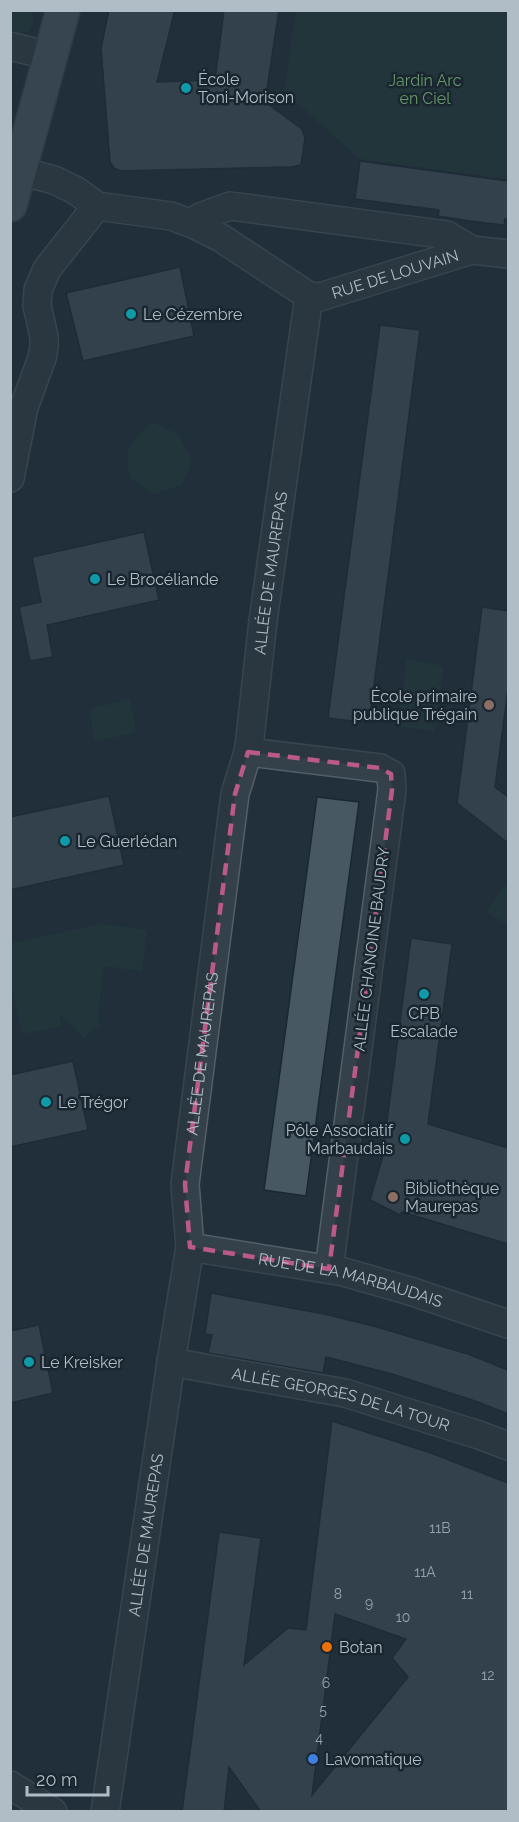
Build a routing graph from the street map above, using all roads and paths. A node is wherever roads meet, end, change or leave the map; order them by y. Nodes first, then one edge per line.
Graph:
1 (63, 10) edge
2 (10, 46) edge
3 (50, 56) junction
4 (20, 171) junction
5 (10, 204) edge
6 (97, 206) junction
7 (195, 225) junction
8 (472, 250) junction
9 (508, 254) edge
10 (309, 296) junction
11 (10, 478) edge
12 (248, 752) junction
13 (190, 1247) junction
14 (329, 1269) junction
15 (508, 1324) edge
16 (171, 1362) junction
17 (508, 1446) edge
18 (10, 1785) edge
19 (53, 1812) edge
20 (105, 1812) edge

1 - 3 main road
2 - 3 street
3 - 4 main road
4 - 5 main road
4 - 6 street, RUE DE LOUVAIN
6 - 7 street, RUE DE LOUVAIN
6 - 11 street
7 - 8 street, RUE DE LOUVAIN
7 - 10 street, RUE DE LOUVAIN
8 - 9 street, RUE DE LOUVAIN
8 - 10 street, RUE DE LOUVAIN
10 - 12 street, ALLÉE DE MAUREPAS
12 - 13 street, ALLÉE DE MAUREPAS
12 - 14 street, ALLÉE CHANOINE BAUDRY
13 - 14 street, RUE DE LA MARBAUDAIS
13 - 16 street, ALLÉE DE MAUREPAS
14 - 15 street, RUE DE LA MARBAUDAIS
16 - 17 street, ALLÉE GEORGES DE LA TOUR
16 - 20 street, ALLÉE DE MAUREPAS
18 - 19 street

